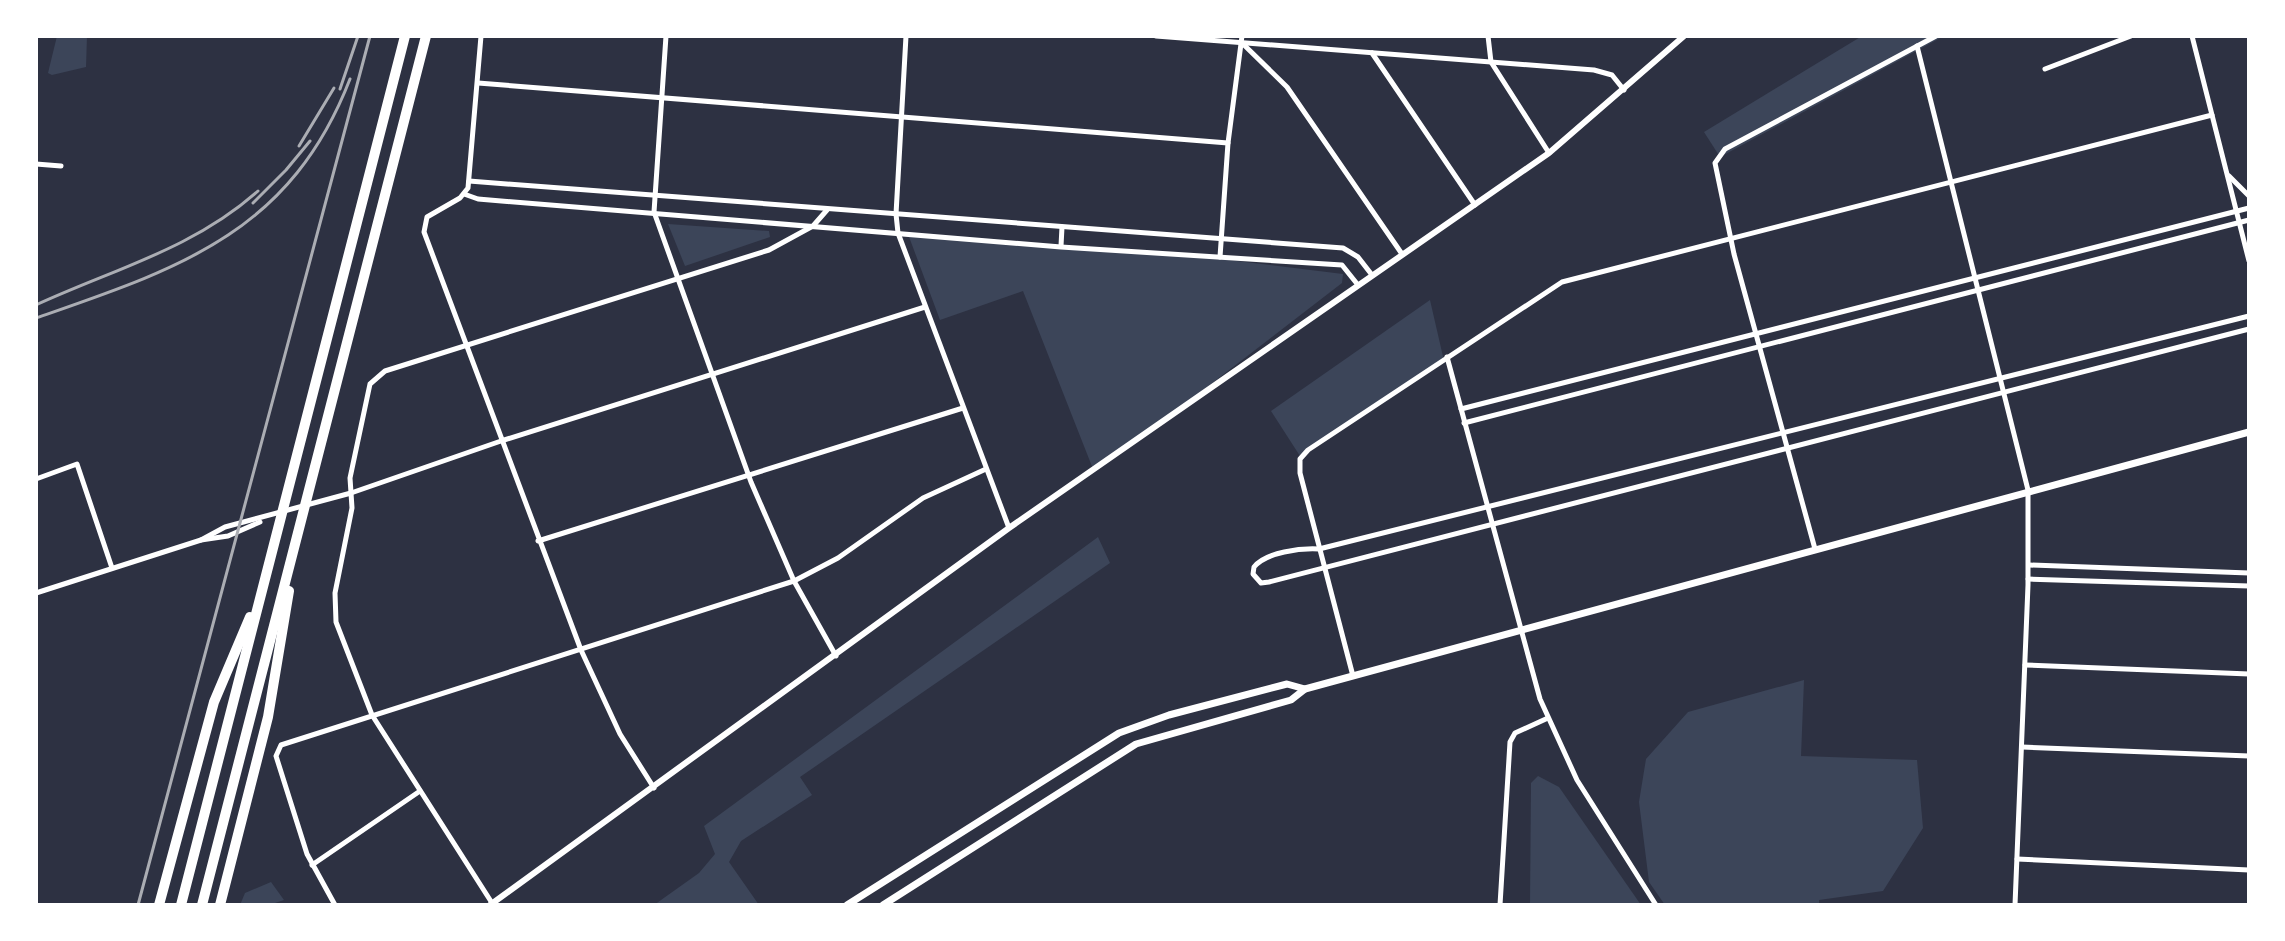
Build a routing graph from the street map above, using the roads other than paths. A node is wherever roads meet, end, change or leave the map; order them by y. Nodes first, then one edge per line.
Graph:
1 (405, 36) edge
2 (426, 36) edge
3 (481, 36) edge
4 (666, 36) edge
5 (906, 36) edge
6 (1156, 36) edge
7 (1488, 36) edge
8 (1684, 36) edge
9 (1936, 36) edge
10 (2131, 36) edge
11 (2192, 36) edge
12 (1242, 39) edge
13 (1917, 46) junction
14 (1371, 52) junction
15 (1491, 62) junction
16 (2045, 69) dead end
17 (478, 83) junction
18 (1624, 90) junction
19 (661, 96) junction
20 (900, 115) junction
21 (2212, 115) junction
22 (1228, 143) junction
23 (1549, 153) junction
24 (36, 164) edge
25 (61, 166) dead end
26 (2227, 172) junction
27 (469, 181) junction
28 (1951, 182) junction
29 (464, 194) junction
30 (653, 195) junction
31 (2249, 196) edge
32 (1475, 205) junction
33 (2249, 208) edge
34 (827, 210) junction
35 (2236, 211) junction
36 (654, 212) junction
37 (896, 214) junction
38 (2249, 220) edge
39 (2239, 223) junction
40 (813, 226) junction
41 (1062, 227) junction
42 (898, 233) junction
43 (1730, 238) junction
44 (1222, 241) junction
45 (1061, 247) junction
46 (1402, 254) junction
47 (1220, 257) junction
48 (2249, 261) edge
49 (1372, 275) junction
50 (1975, 277) junction
51 (676, 279) junction
52 (1358, 285) junction
53 (1978, 290) junction
54 (925, 307) junction
55 (2249, 316) edge
56 (2249, 329) edge
57 (1756, 333) junction
58 (466, 345) junction
59 (1759, 347) junction
60 (1447, 357) junction
61 (711, 375) junction
62 (2000, 378) junction
63 (2004, 392) junction
64 (963, 408) junction
65 (1461, 409) junction
66 (1464, 423) junction
67 (2249, 432) edge
68 (1782, 433) junction
69 (501, 441) junction
70 (1786, 448) junction
71 (986, 469) junction
72 (748, 474) junction
73 (36, 479) edge
74 (2028, 490) junction
75 (351, 493) junction
76 (1486, 507) junction
77 (301, 522) junction
78 (1491, 524) junction
79 (1009, 528) junction
80 (538, 541) junction
81 (1319, 549) junction
82 (1815, 549) junction
83 (2029, 565) junction
84 (1323, 567) junction
85 (112, 568) junction
86 (2249, 573) edge
87 (2028, 579) junction
88 (794, 581) junction
89 (264, 582) junction
90 (2249, 586) edge
91 (36, 593) edge
92 (1519, 632) junction
93 (581, 650) junction
94 (836, 656) junction
95 (2025, 665) junction
96 (2249, 674) edge
97 (1353, 676) junction
98 (1305, 689) junction
99 (372, 715) junction
100 (1548, 718) junction
101 (1099, 743) junction
102 (2022, 747) junction
103 (2249, 756) edge
104 (1109, 760) junction
105 (654, 788) junction
106 (421, 791) junction
107 (958, 834) junction
108 (968, 850) junction
109 (2017, 859) junction
110 (312, 865) junction
111 (2249, 870) edge
112 (492, 904) edge
113 (159, 905) edge
114 (181, 905) edge
115 (202, 905) edge
116 (220, 905) edge
117 (335, 905) edge
118 (847, 905) edge
119 (883, 905) edge
120 (1500, 905) edge
121 (1656, 905) edge
122 (2015, 905) edge

1 - 89 highway
2 - 77 highway
3 - 17 street
4 - 19 street
5 - 20 street
6 - 12 street
7 - 15 street
8 - 18 street
9 - 13 street
10 - 16 street
11 - 21 street
12 - 14 street
12 - 22 street
12 - 46 street
13 - 28 street
13 - 43 street
14 - 15 street
14 - 32 street
15 - 18 street
15 - 23 street
17 - 19 street
17 - 27 street
18 - 23 street
19 - 20 street
19 - 30 street
20 - 22 street
20 - 37 street
21 - 26 street
21 - 28 street
22 - 44 street
23 - 32 street
24 - 25 street
26 - 31 street
26 - 35 street
27 - 29 street
27 - 30 street
28 - 43 street
28 - 50 street
29 - 36 street
29 - 58 street
30 - 34 street
30 - 36 street
32 - 46 street
33 - 35 street
34 - 37 street
34 - 40 street
35 - 39 street
35 - 50 street
36 - 40 street
36 - 51 street
37 - 41 street
37 - 42 street
38 - 39 street
39 - 48 street
39 - 53 street
40 - 42 street
40 - 51 street
41 - 44 street
41 - 45 street
42 - 45 street
42 - 54 street
43 - 57 street
43 - 60 street
44 - 47 street
44 - 49 street
45 - 47 street
46 - 49 street
47 - 52 street
49 - 52 street
50 - 53 street
50 - 57 street
51 - 58 street
51 - 61 street
52 - 79 street
53 - 59 street
53 - 62 street
54 - 61 street
54 - 64 street
55 - 62 street
56 - 63 street
57 - 59 street
57 - 65 street
58 - 69 street
58 - 75 street
59 - 66 street
59 - 68 street
60 - 65 street
60 - 81 street
61 - 69 street
61 - 72 street
62 - 63 street
62 - 68 street
63 - 70 street
63 - 74 street
64 - 71 street
64 - 72 street
65 - 66 street
66 - 76 street
67 - 74 main road
68 - 70 street
68 - 76 street
69 - 75 street
69 - 80 street
70 - 78 street
70 - 82 street
71 - 79 street
71 - 88 street
72 - 80 street
72 - 88 street
73 - 85 street
74 - 82 main road
74 - 83 street
75 - 85 street
75 - 99 street
76 - 78 street
76 - 81 street
77 - 115 highway
77 - 116 highway
78 - 84 street
78 - 92 street
79 - 94 street
80 - 93 street
81 - 84 street
81 - 84 street
82 - 92 main road
83 - 86 street
83 - 87 street
84 - 97 street
85 - 91 street
87 - 90 street
87 - 95 street
88 - 93 street
88 - 94 street
89 - 113 highway
89 - 114 highway
92 - 97 main road
92 - 100 street
93 - 99 street
93 - 105 street
94 - 105 street
95 - 96 street
95 - 102 street
97 - 98 main road
98 - 101 main road
98 - 104 main road
99 - 106 street
99 - 110 street
100 - 120 street
100 - 121 street
101 - 104 main road
101 - 107 main road
102 - 103 street
102 - 109 street
104 - 108 main road
105 - 112 street
106 - 110 street
106 - 112 street
107 - 108 main road
107 - 118 main road
108 - 119 main road
109 - 111 street
109 - 122 street
110 - 117 street

